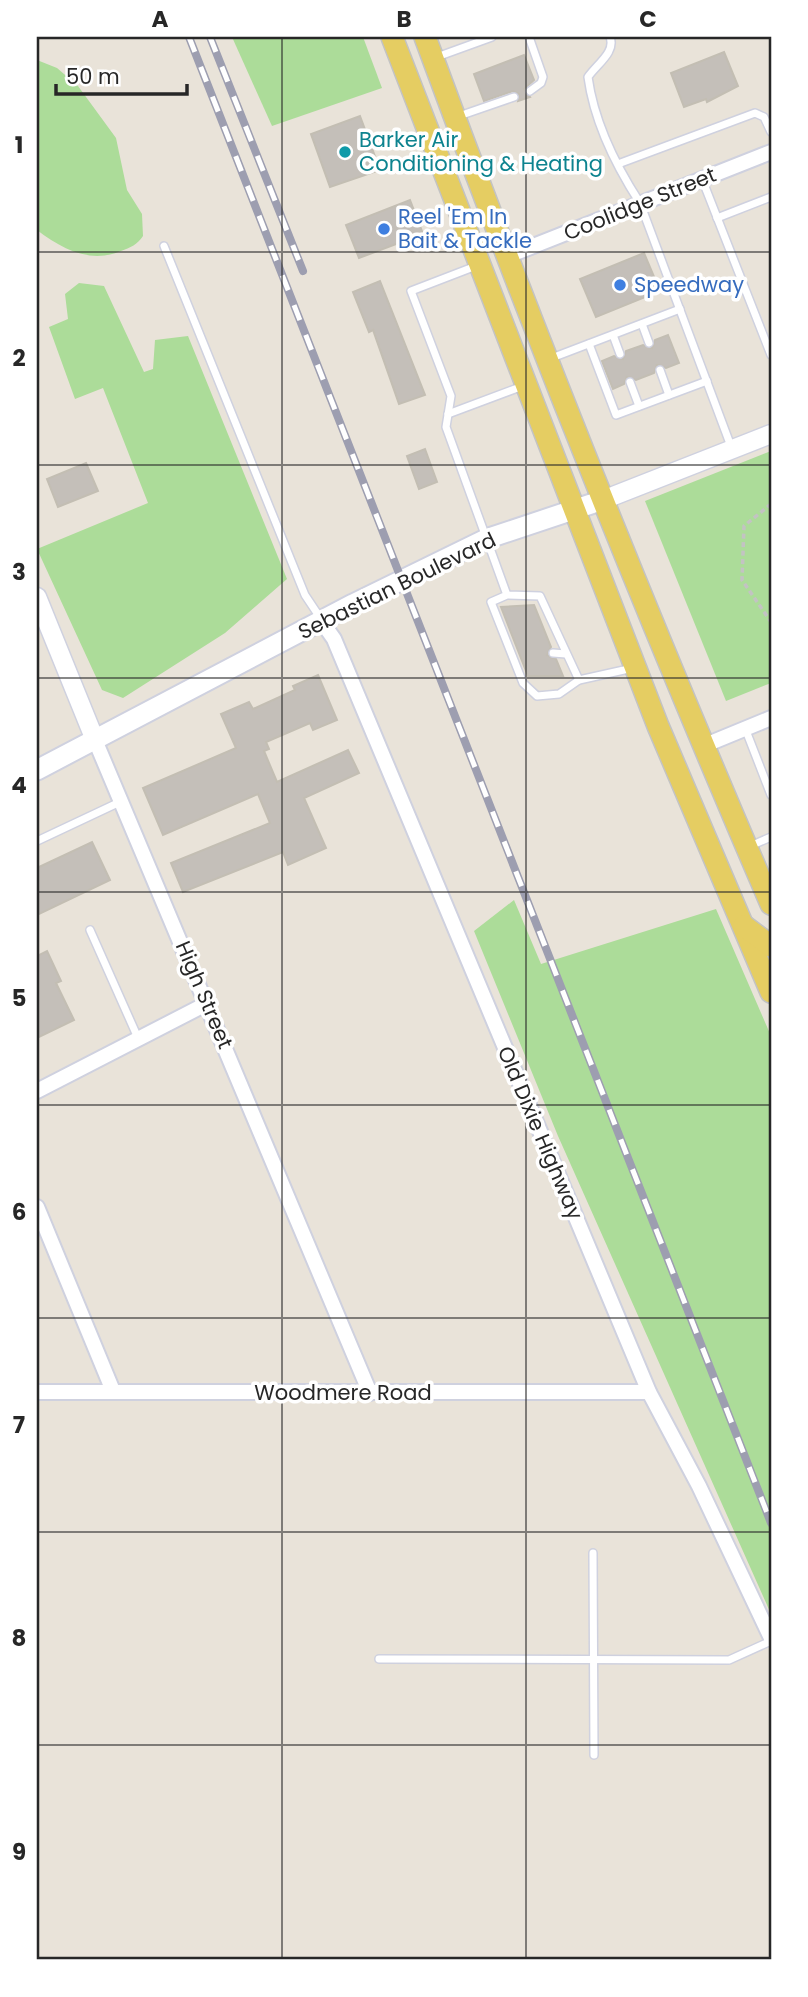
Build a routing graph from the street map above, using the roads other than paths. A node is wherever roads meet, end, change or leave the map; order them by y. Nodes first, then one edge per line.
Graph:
1 (425, 37) edge
2 (492, 37) edge
3 (529, 37) edge
4 (610, 37) edge
5 (395, 44) edge
6 (433, 59) junction
7 (444, 86) junction
8 (530, 91) dead end
9 (514, 97) dead end
10 (455, 118) junction
11 (771, 132) edge
12 (771, 152) edge
13 (618, 164) junction
14 (702, 179) junction
15 (771, 197) edge
16 (640, 204) junction
17 (718, 218) junction
18 (164, 246) dead end
19 (508, 256) junction
20 (480, 264) junction
21 (680, 309) junction
22 (642, 324) junction
23 (613, 335) junction
24 (649, 342) dead end
25 (589, 344) junction
26 (620, 354) dead end
27 (771, 355) edge
28 (548, 359) junction
29 (660, 370) dead end
30 (707, 381) junction
31 (631, 382) dead end
32 (526, 384) junction
33 (669, 395) junction
34 (639, 406) junction
35 (448, 414) junction
36 (771, 434) edge
37 (732, 450) junction
38 (603, 500) junction
39 (574, 509) junction
40 (486, 539) junction
41 (507, 595) junction
42 (37, 597) edge
43 (322, 622) junction
44 (543, 628) dead end
45 (554, 628) junction
46 (553, 653) dead end
47 (566, 654) junction
48 (635, 668) junction
49 (579, 680) junction
50 (771, 718) edge
51 (745, 728) junction
52 (94, 740) junction
53 (703, 746) junction
54 (37, 771) edge
55 (768, 776) edge
56 (771, 795) edge
57 (122, 801) junction
58 (771, 837) edge
59 (37, 841) edge
60 (747, 847) junction
61 (771, 904) edge
62 (743, 925) junction
63 (90, 930) dead end
64 (771, 946) edge
65 (771, 992) edge
66 (208, 1003) junction
67 (138, 1038) junction
68 (37, 1091) edge
69 (37, 1208) edge
70 (113, 1391) junction
71 (37, 1392) edge
72 (649, 1392) junction
73 (370, 1394) junction
74 (593, 1553) dead end
75 (771, 1640) edge
76 (379, 1658) dead end
77 (595, 1659) junction
78 (594, 1755) dead end

1 - 6 main road
2 - 6 lane
3 - 8 lane
4 - 13 lane
5 - 7 main road
5 - 20 main road
6 - 7 main road
7 - 10 main road
9 - 10 lane
10 - 19 main road
11 - 13 lane
12 - 14 street, Coolidge Street
13 - 16 lane
14 - 16 street, Coolidge Street
14 - 17 lane
15 - 17 lane
16 - 19 street, Coolidge Street
16 - 21 lane
17 - 27 lane
18 - 43 lane
19 - 28 main road
20 - 32 main road
20 - 35 lane
21 - 22 lane
21 - 30 lane
22 - 23 lane
22 - 24 lane
23 - 25 lane
23 - 26 lane
25 - 28 lane
25 - 34 lane
28 - 38 main road
29 - 33 lane
30 - 33 lane
30 - 37 lane
31 - 34 lane
32 - 35 lane
32 - 39 main road
33 - 34 lane
35 - 40 lane
36 - 37 street, Sebastian Boulevard
37 - 38 street, Sebastian Boulevard
38 - 39 main road, Sebastian Boulevard
38 - 53 main road
39 - 40 main road, Sebastian Boulevard
39 - 48 main road
40 - 41 lane
40 - 43 main road, Sebastian Boulevard
41 - 45 lane
41 - 49 lane
42 - 52 street, High Street
43 - 52 main road, Sebastian Boulevard
43 - 72 street, Old Dixie Highway
44 - 45 lane
45 - 47 lane
46 - 47 lane
47 - 49 lane
48 - 49 lane
48 - 62 main road
50 - 51 street
51 - 53 street
51 - 55 lane
52 - 54 main road, Sebastian Boulevard
52 - 57 street, High Street
53 - 60 main road
55 - 56 lane
57 - 59 lane
57 - 66 street, High Street
58 - 60 lane
60 - 61 main road
62 - 64 main road
62 - 65 main road
63 - 67 lane
66 - 67 street
66 - 73 street, High Street
67 - 68 street
69 - 70 street
70 - 71 street, Woodmere Road
70 - 73 street, Woodmere Road
72 - 73 street, Woodmere Road
72 - 75 street, Old Dixie Highway
74 - 77 lane
75 - 77 lane
76 - 77 lane
77 - 78 lane

